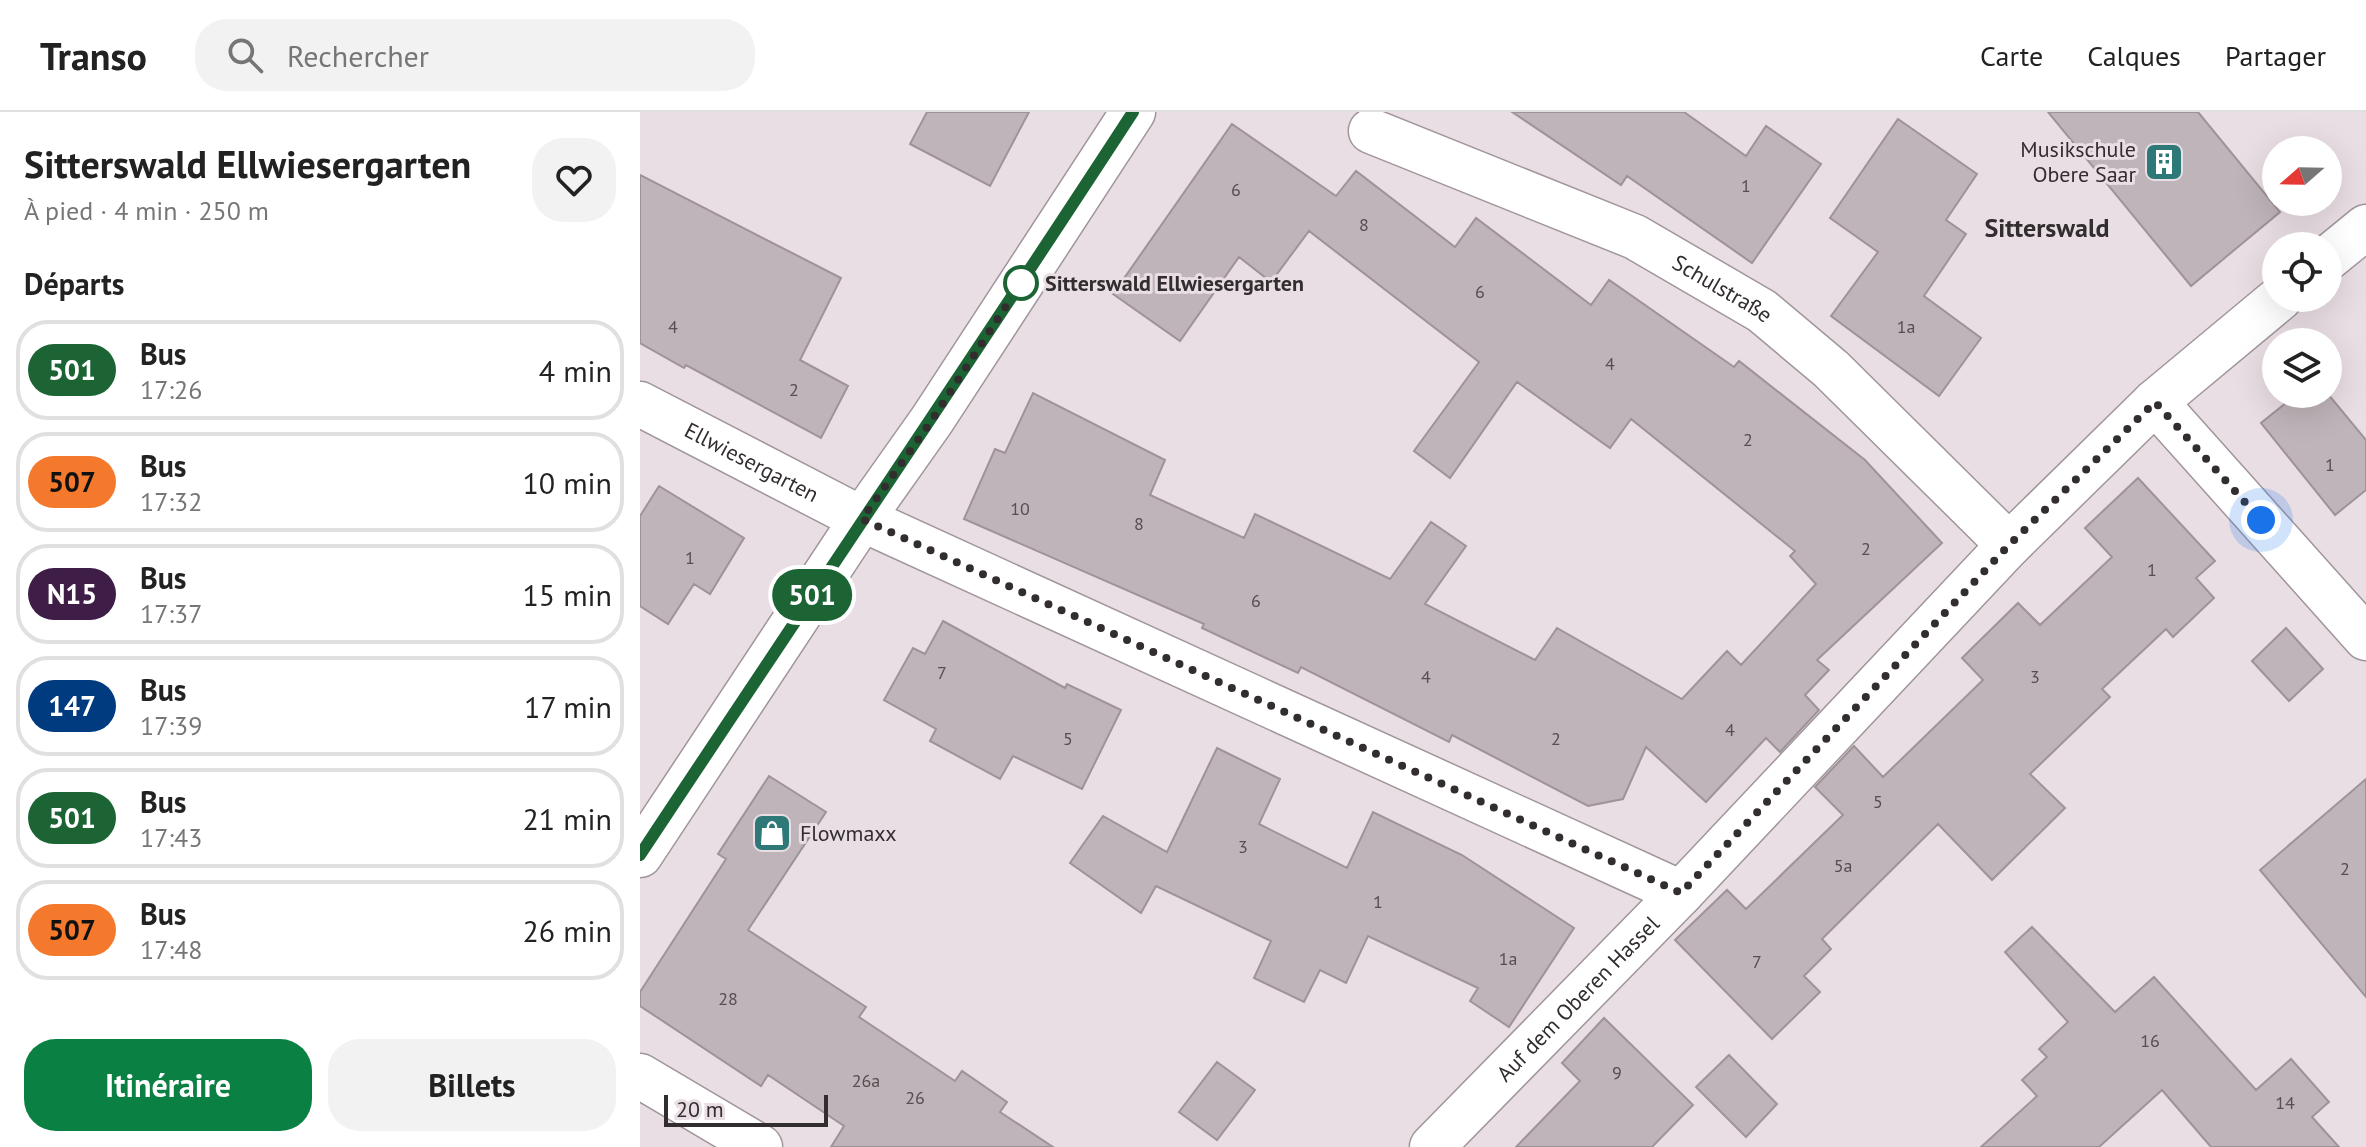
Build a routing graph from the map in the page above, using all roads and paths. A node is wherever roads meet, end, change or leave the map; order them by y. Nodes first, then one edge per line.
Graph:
1 (1133, 112) edge
2 (1371, 131) dead end
3 (2366, 227) edge
4 (2342, 247) edge
5 (2263, 312) edge
6 (2155, 402) junction
7 (640, 404) edge
8 (862, 519) junction
9 (2009, 545) junction
10 (2366, 638) edge
11 (640, 855) edge
12 (1681, 893) junction
13 (640, 1076) edge
14 (760, 1147) edge
15 (1432, 1147) edge

1 - 8 street
2 - 9 street, Schulstraße
3 - 4 street
5 - 6 street, Auf dem Oberen Hassel
6 - 9 street, Auf dem Oberen Hassel
6 - 10 street
7 - 8 street, Ellwiesergarten
8 - 11 street
8 - 12 street, Ellwiesergarten
9 - 12 street, Auf dem Oberen Hassel
12 - 15 street, Auf dem Oberen Hassel
13 - 14 street

